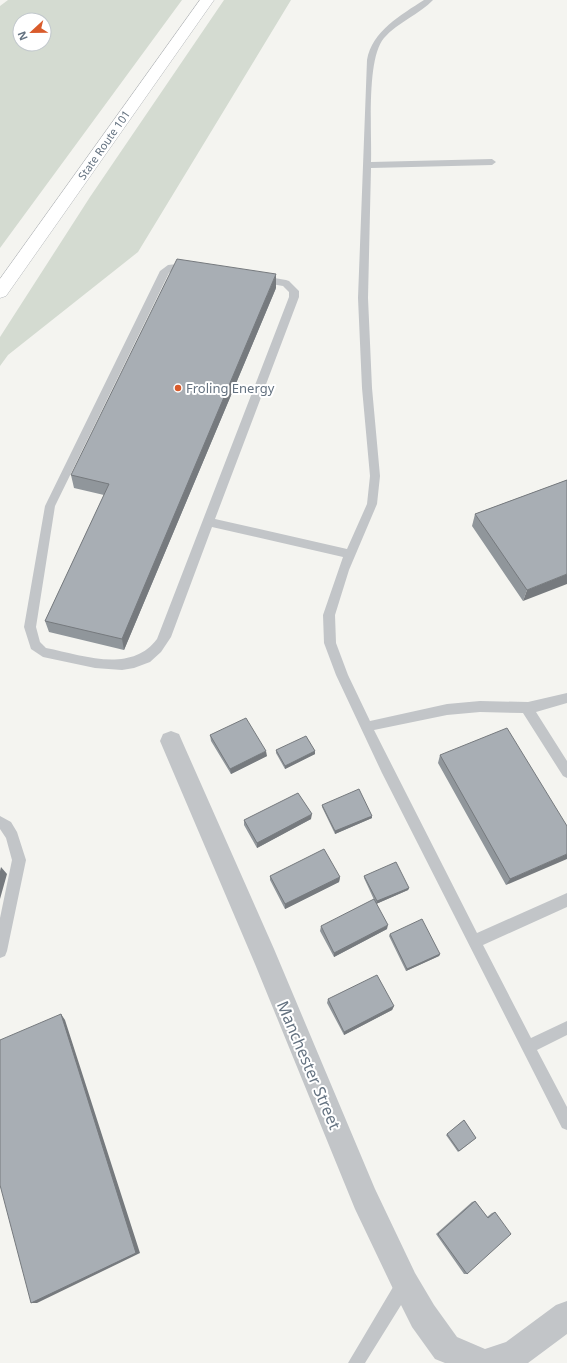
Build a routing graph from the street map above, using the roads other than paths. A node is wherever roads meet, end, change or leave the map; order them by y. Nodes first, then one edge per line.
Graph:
1 (207, 0) edge
2 (429, 0) edge
3 (492, 162) dead end
4 (366, 165) junction
5 (1, 292) edge
6 (209, 522) junction
7 (350, 554) junction
8 (567, 698) edge
9 (526, 707) junction
10 (366, 727) junction
11 (171, 740) dead end
12 (567, 772) edge
13 (0, 822) edge
14 (567, 900) edge
15 (473, 942) junction
16 (0, 951) edge
17 (567, 1028) edge
18 (527, 1047) junction
19 (567, 1123) edge
20 (404, 1283) junction
21 (567, 1316) edge
22 (356, 1363) edge
23 (481, 1363) edge
24 (488, 1363) edge

1 - 5 highway, State Route 101
2 - 4 lane
3 - 4 lane
4 - 7 lane
6 - 6 lane
6 - 7 lane
7 - 10 lane
8 - 9 lane
9 - 10 lane
9 - 12 lane
10 - 15 lane
11 - 20 street, Manchester Street
13 - 16 lane
14 - 15 lane
15 - 18 lane
17 - 18 lane
18 - 19 lane
20 - 22 lane
20 - 23 street, Manchester Street
21 - 24 street

